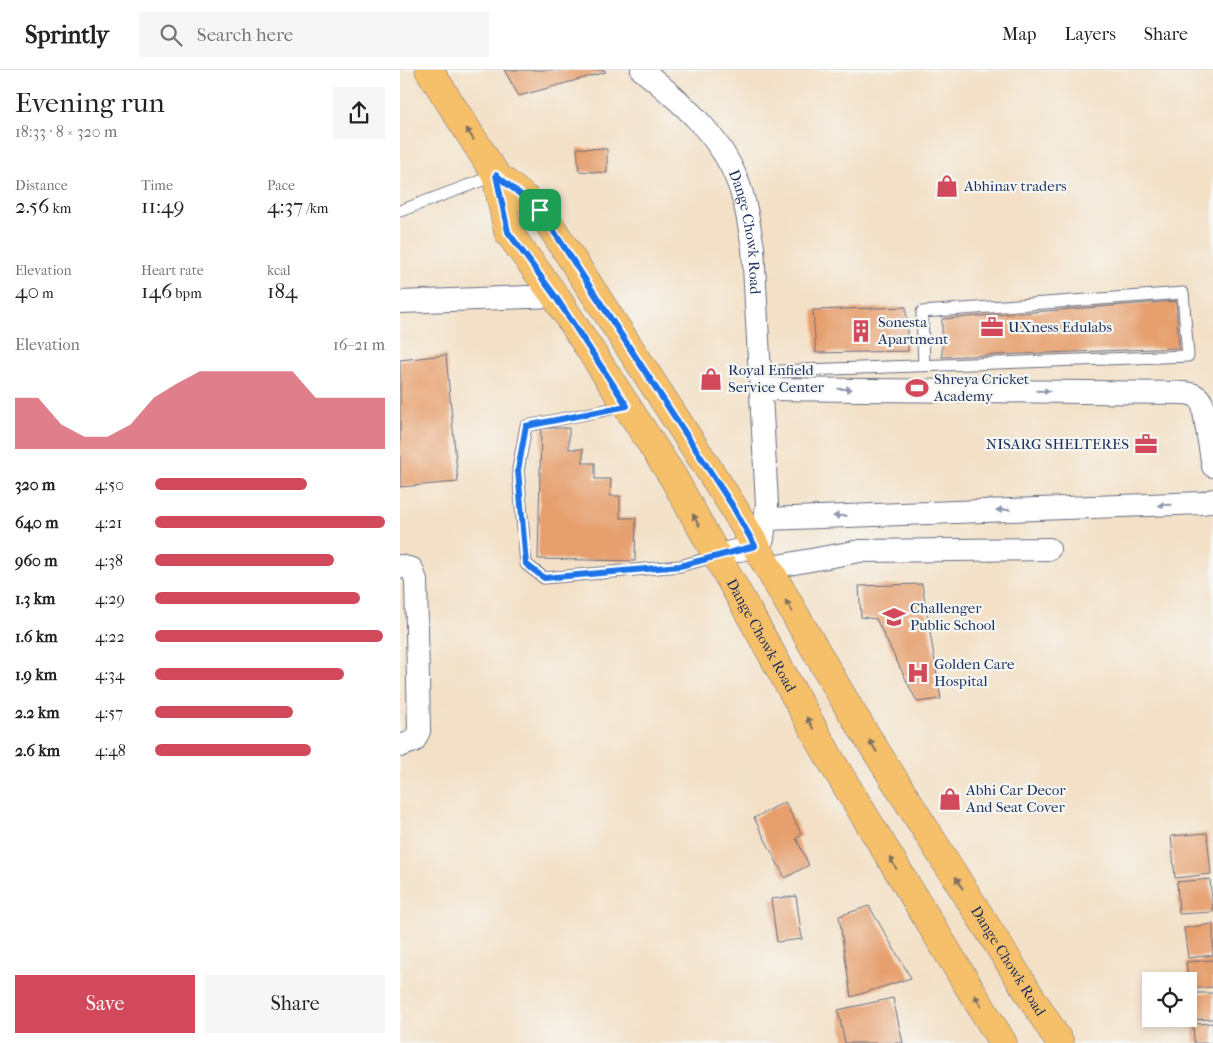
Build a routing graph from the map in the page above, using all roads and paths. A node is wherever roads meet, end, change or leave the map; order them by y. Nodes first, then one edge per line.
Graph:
1 (429, 70) edge
2 (642, 70) edge
3 (496, 175) junction
4 (400, 211) edge
5 (555, 296) junction
6 (400, 302) edge
7 (924, 366) junction
8 (761, 380) junction
9 (627, 406) junction
10 (1213, 466) edge
11 (1213, 500) edge
12 (766, 519) junction
13 (1049, 549) dead end
14 (716, 556) junction
15 (761, 557) junction
16 (400, 566) edge
17 (400, 746) edge
18 (1004, 1043) edge
19 (1060, 1043) edge

3 -> 1 main road, Dange Chowk Road
2 - 8 street, Dange Chowk Road
3 - 4 lane
3 - 5 main road, Dange Chowk Road
3 - 15 main road, Dange Chowk Road
5 - 6 street
5 - 9 main road, Dange Chowk Road
7 - 7 lane
7 - 8 lane
8 -> 10 street
8 - 12 street, Dange Chowk Road
14 -> 9 main road, Dange Chowk Road
9 - 14 lane
11 -> 12 street
12 - 15 street, Dange Chowk Road
13 - 15 street
14 - 15 street
18 -> 14 main road, Dange Chowk Road
19 -> 15 main road, Dange Chowk Road
16 - 17 street

